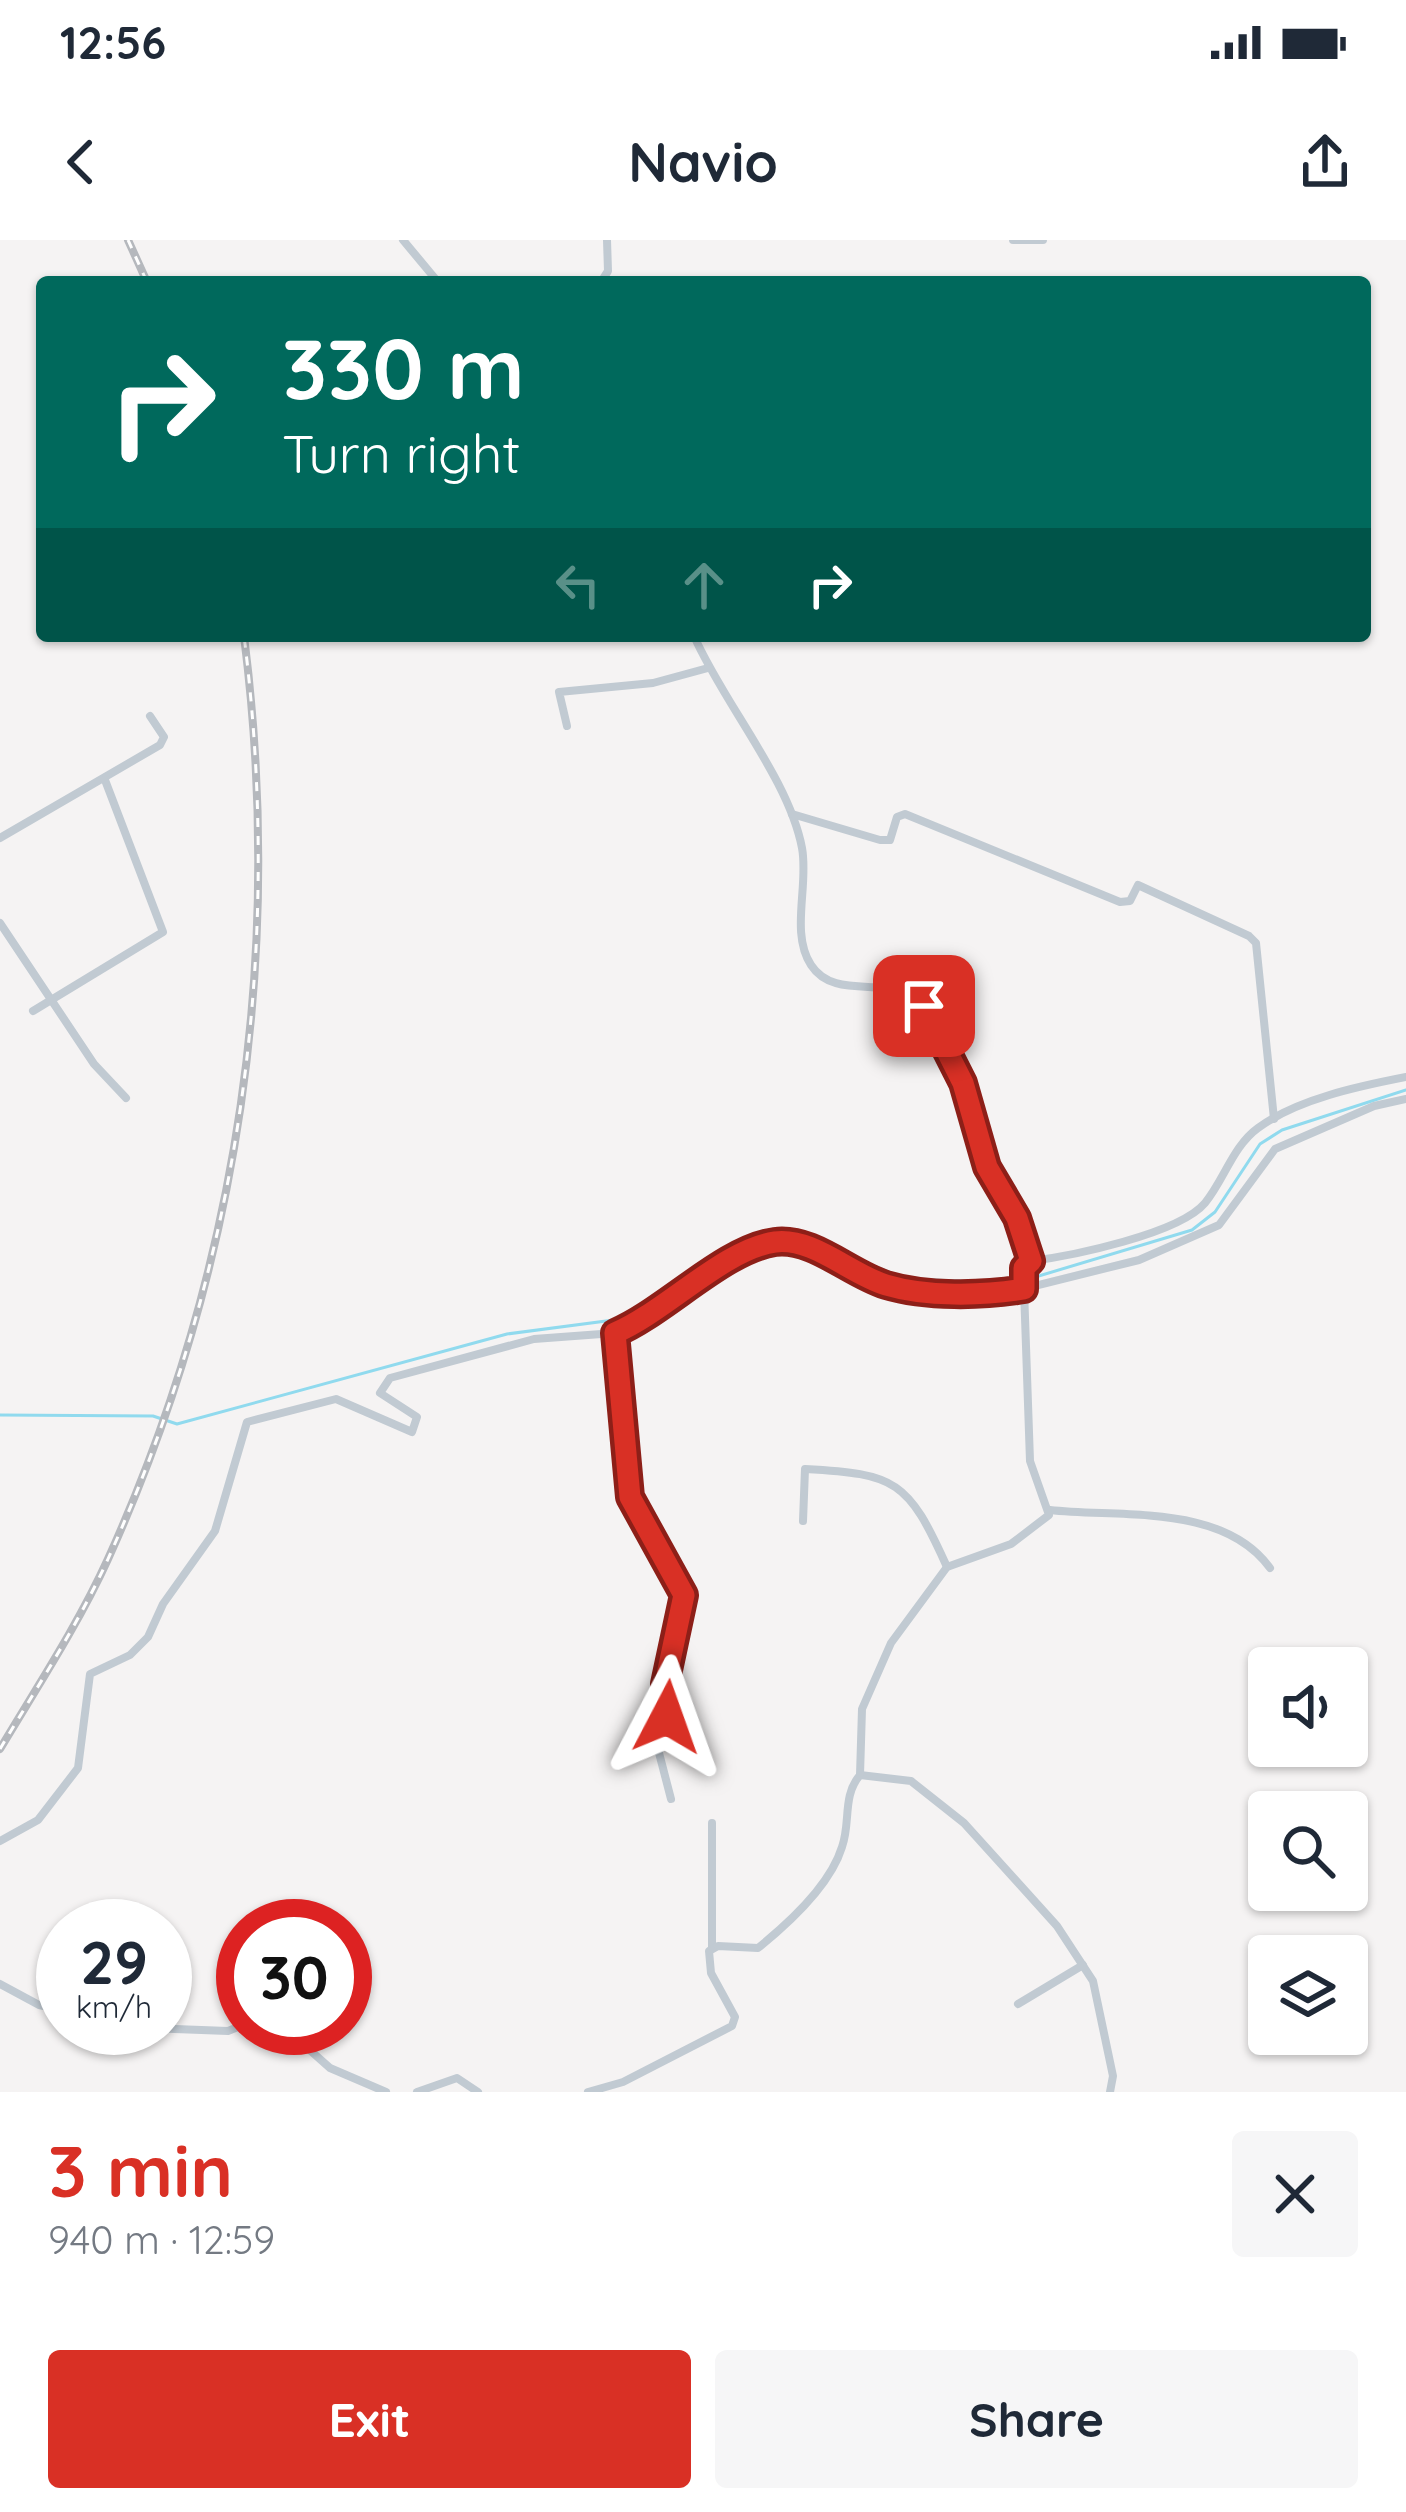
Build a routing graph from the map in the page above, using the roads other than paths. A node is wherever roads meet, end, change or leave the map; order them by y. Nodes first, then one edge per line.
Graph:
1 (404, 240) edge
2 (607, 240) edge
3 (1013, 240) edge
4 (1043, 240) edge
5 (433, 276) edge
6 (605, 276) edge
7 (697, 642) edge
8 (708, 668) junction
9 (150, 716) dead end
10 (567, 726) dead end
11 (105, 781) junction
12 (792, 814) junction
13 (0, 838) edge
14 (0, 923) edge
15 (52, 999) junction
16 (33, 1011) dead end
17 (1406, 1076) edge
18 (126, 1098) dead end
19 (1406, 1099) edge
20 (1274, 1119) junction
21 (1028, 1265) junction
22 (1024, 1287) junction
23 (615, 1333) junction
24 (1050, 1510) junction
25 (803, 1521) dead end
26 (947, 1567) junction
27 (1270, 1568) dead end
28 (860, 1775) junction
29 (671, 1799) dead end
30 (712, 1823) dead end
31 (0, 1841) edge
32 (712, 1947) junction
33 (1082, 1965) junction
34 (0, 1984) edge
35 (36, 2004) edge
36 (1018, 2004) dead end
37 (315, 2055) edge
38 (386, 2092) edge
39 (417, 2092) edge
40 (478, 2092) edge
41 (588, 2092) edge
42 (1110, 2092) edge

1 - 5 street
2 - 6 street
3 - 4 street
7 - 8 street
8 - 10 street
8 - 12 street
9 - 11 street
11 - 13 street
11 - 15 street
12 - 20 street
12 - 21 street
14 - 15 street
15 - 16 street
15 - 18 street
17 - 20 street
19 - 22 street
20 - 21 street
21 - 22 street
22 - 23 street
22 - 24 street
23 - 29 street
23 - 31 street
24 - 26 street
24 - 27 street
25 - 26 street
26 - 28 street
28 - 32 street
28 - 33 street
30 - 32 street
32 - 41 street
33 - 36 street
33 - 42 street
34 - 35 street
37 - 38 street
39 - 40 street

